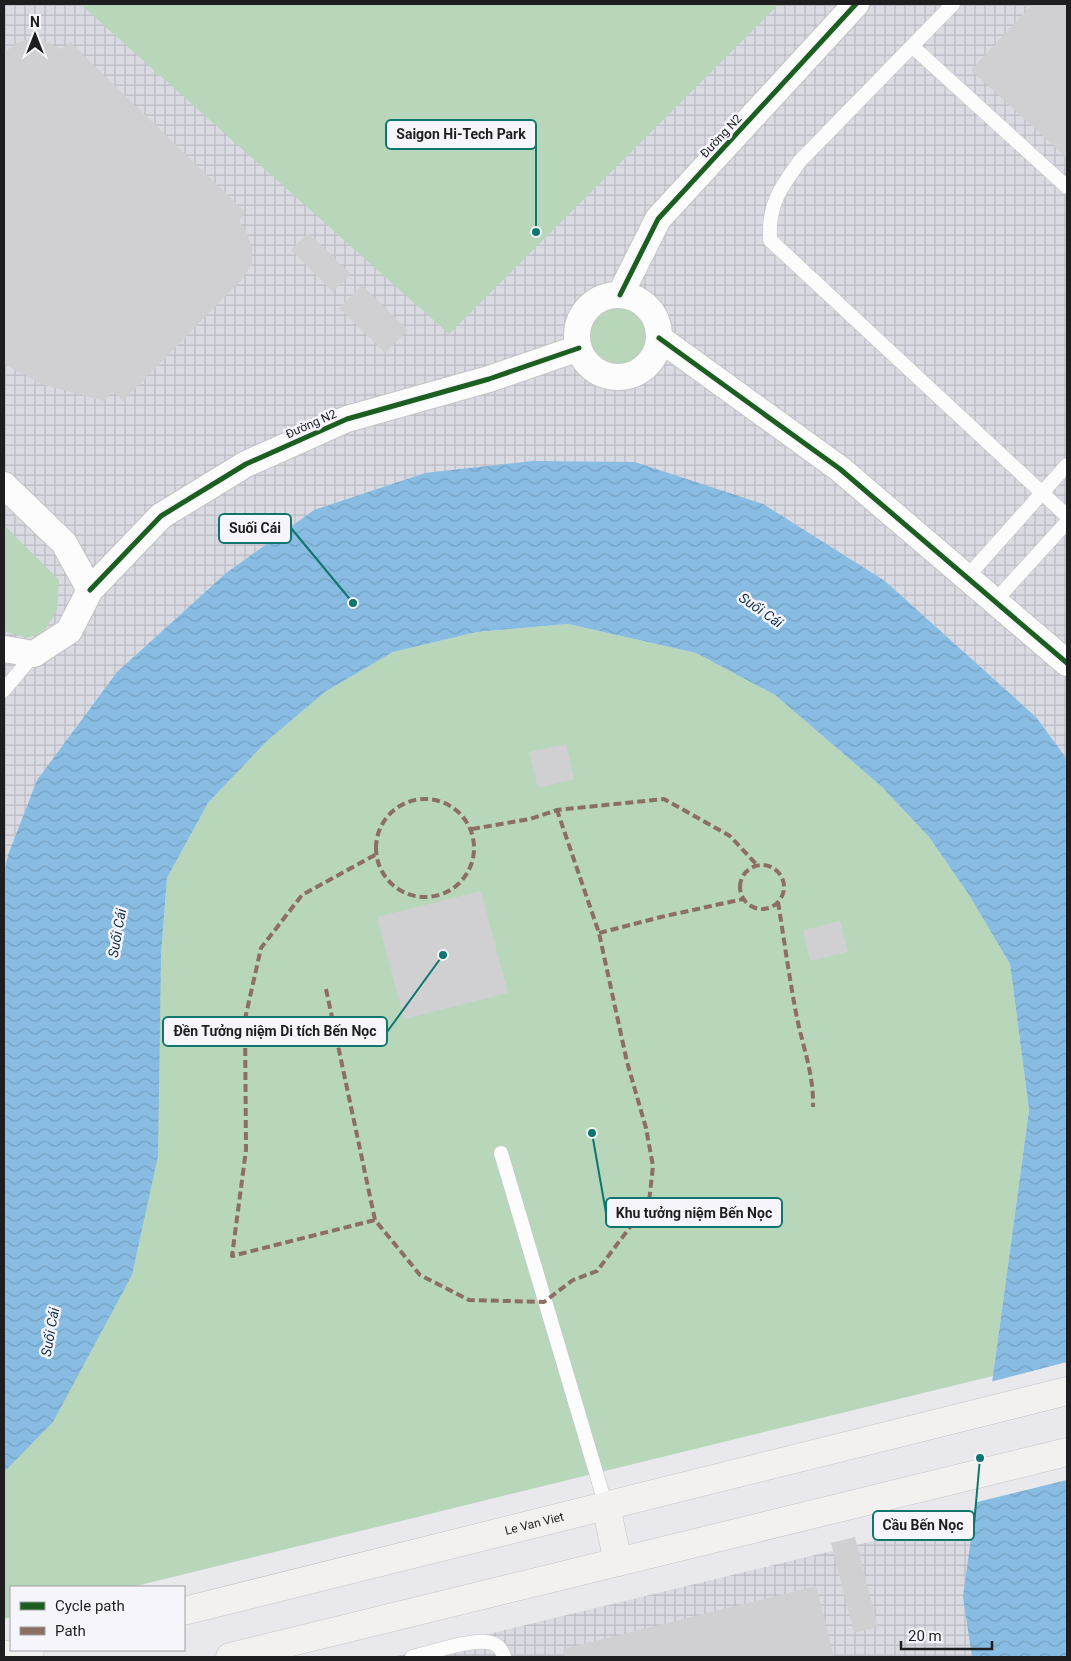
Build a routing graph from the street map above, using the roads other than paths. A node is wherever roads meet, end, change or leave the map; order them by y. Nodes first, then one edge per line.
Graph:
1 (856, 4) edge
2 (953, 4) edge
3 (912, 46) junction
4 (1067, 187) edge
5 (620, 295) junction
6 (659, 338) junction
7 (579, 348) junction
8 (1067, 465) edge
9 (4, 485) edge
10 (1042, 493) junction
11 (1067, 516) edge
12 (1067, 522) edge
13 (967, 577) junction
14 (90, 590) junction
15 (995, 601) junction
16 (4, 649) edge
17 (34, 654) junction
18 (1067, 663) edge
19 (4, 690) edge
20 (501, 1153) dead end
21 (1067, 1392) edge
22 (1067, 1452) edge
23 (606, 1506) junction
24 (618, 1562) junction
25 (185, 1611) edge
26 (26, 1651) edge
27 (4, 1656) edge
28 (230, 1657) edge
29 (412, 1657) edge
30 (504, 1657) edge

1 - 5 street, Đường N2
2 - 3 lane
3 - 4 lane
3 - 10 lane
5 - 6 street
5 - 7 street
6 - 7 street
6 - 13 street
7 - 14 street, Đường N2
8 - 10 lane
9 - 14 street
10 - 11 lane
10 - 13 lane
12 - 15 lane
13 - 15 street
14 - 17 street, Đường N2
15 - 18 street
16 - 17 street
17 - 19 lane
20 - 23 lane
21 - 23 main road, Le Van Viet
22 - 24 main road
23 - 24 main road
23 - 25 main road, Le Van Viet
24 - 28 main road
26 - 27 main road
29 - 30 lane

